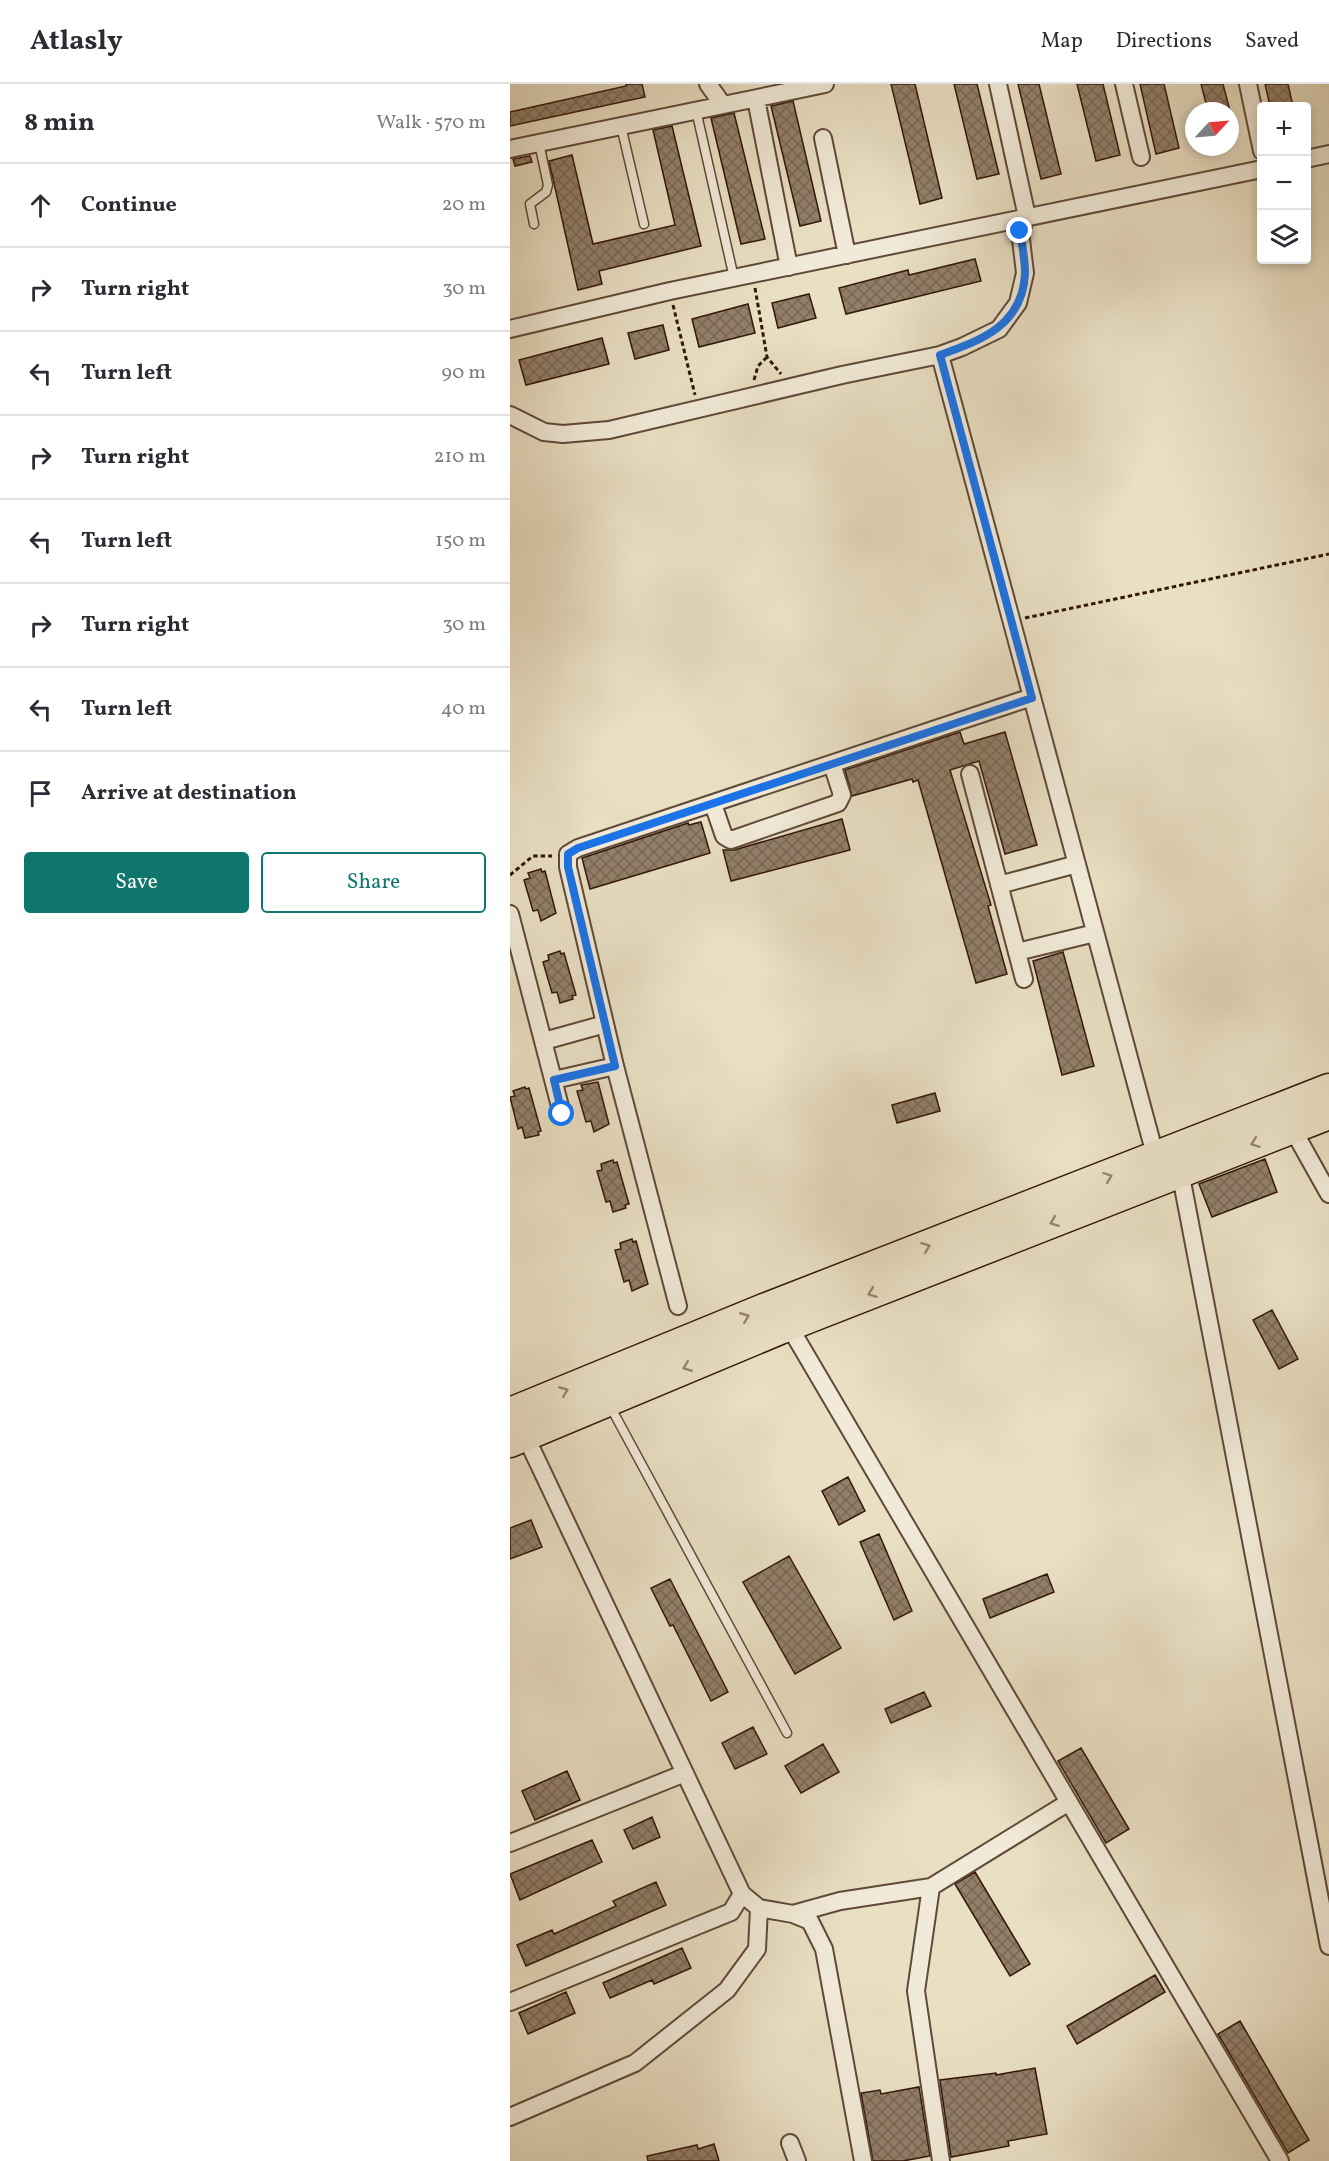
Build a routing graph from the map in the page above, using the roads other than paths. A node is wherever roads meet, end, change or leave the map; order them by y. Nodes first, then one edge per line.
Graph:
1 (708, 84) edge
2 (998, 84) edge
3 (1124, 84) edge
4 (1248, 84) edge
5 (817, 85) edge
6 (756, 99) junction
7 (723, 105) junction
8 (696, 110) junction
9 (621, 126) junction
10 (1257, 127) edge
11 (823, 138) dead end
12 (539, 143) junction
13 (510, 149) edge
14 (1329, 154) edge
15 (1140, 158) dead end
16 (1311, 158) edge
17 (1257, 170) edge
18 (1027, 217) junction
19 (534, 224) dead end
20 (644, 224) dead end
21 (847, 255) junction
22 (789, 267) junction
23 (734, 278) junction
24 (510, 328) edge
25 (940, 355) junction
26 (510, 415) edge
27 (1032, 698) junction
28 (832, 764) junction
29 (970, 774) dead end
30 (713, 804) junction
31 (1077, 864) junction
32 (999, 885) junction
33 (510, 914) edge
34 (1095, 933) junction
35 (1017, 952) junction
36 (1024, 979) dead end
37 (605, 1024) junction
38 (544, 1041) junction
39 (615, 1066) junction
40 (554, 1080) junction
41 (1329, 1089) edge
42 (562, 1114) dead end
43 (1329, 1114) edge
44 (1292, 1128) junction
45 (1168, 1165) junction
46 (1329, 1194) edge
47 (678, 1306) dead end
48 (789, 1326) junction
49 (607, 1400) junction
50 (515, 1430) edge
51 (786, 1733) dead end
52 (685, 1773) junction
53 (1069, 1803) junction
54 (510, 1843) edge
55 (931, 1887) junction
56 (742, 1894) junction
57 (759, 1908) junction
58 (793, 1914) junction
59 (1329, 1946) edge
60 (510, 2002) edge
61 (510, 2117) edge
62 (790, 2143) dead end
63 (796, 2161) edge
64 (863, 2161) edge
65 (941, 2161) edge
66 (1280, 2161) edge

1 - 7 street
2 - 18 street
3 - 15 street
4 - 10 street
5 - 6 street
6 - 7 street
6 - 22 street
7 - 8 street
8 - 9 street
8 - 23 lane
9 - 12 street
9 - 20 lane
11 - 21 street
12 - 13 street
12 - 19 lane
14 - 16 street
17 - 18 street
18 - 21 street
18 - 25 street
21 - 22 street
22 - 23 street
23 - 24 street
25 - 26 street
25 - 27 street
27 - 28 street
27 - 31 street
28 - 30 street
28 - 30 street
29 - 32 street
30 - 37 street
31 - 32 street
31 - 34 street
32 - 35 street
33 - 38 street
34 - 35 street
34 - 45 street
35 - 36 street
37 - 38 street
37 - 39 street
38 - 40 street
39 - 40 street
39 - 47 street
40 - 42 street
41 - 45 highway
43 - 44 highway
44 -> 45 highway
44 - 46 street
45 -> 48 highway
50 -> 45 highway
45 - 59 street
48 -> 49 highway
48 - 53 street
49 - 50 highway
49 - 51 lane
50 - 52 street
52 - 54 street
52 - 56 street
53 - 55 street
53 - 66 street
55 - 58 street
55 - 65 street
56 - 57 street
56 - 60 street
57 - 58 street
57 - 61 street
58 - 64 street
62 - 63 street

